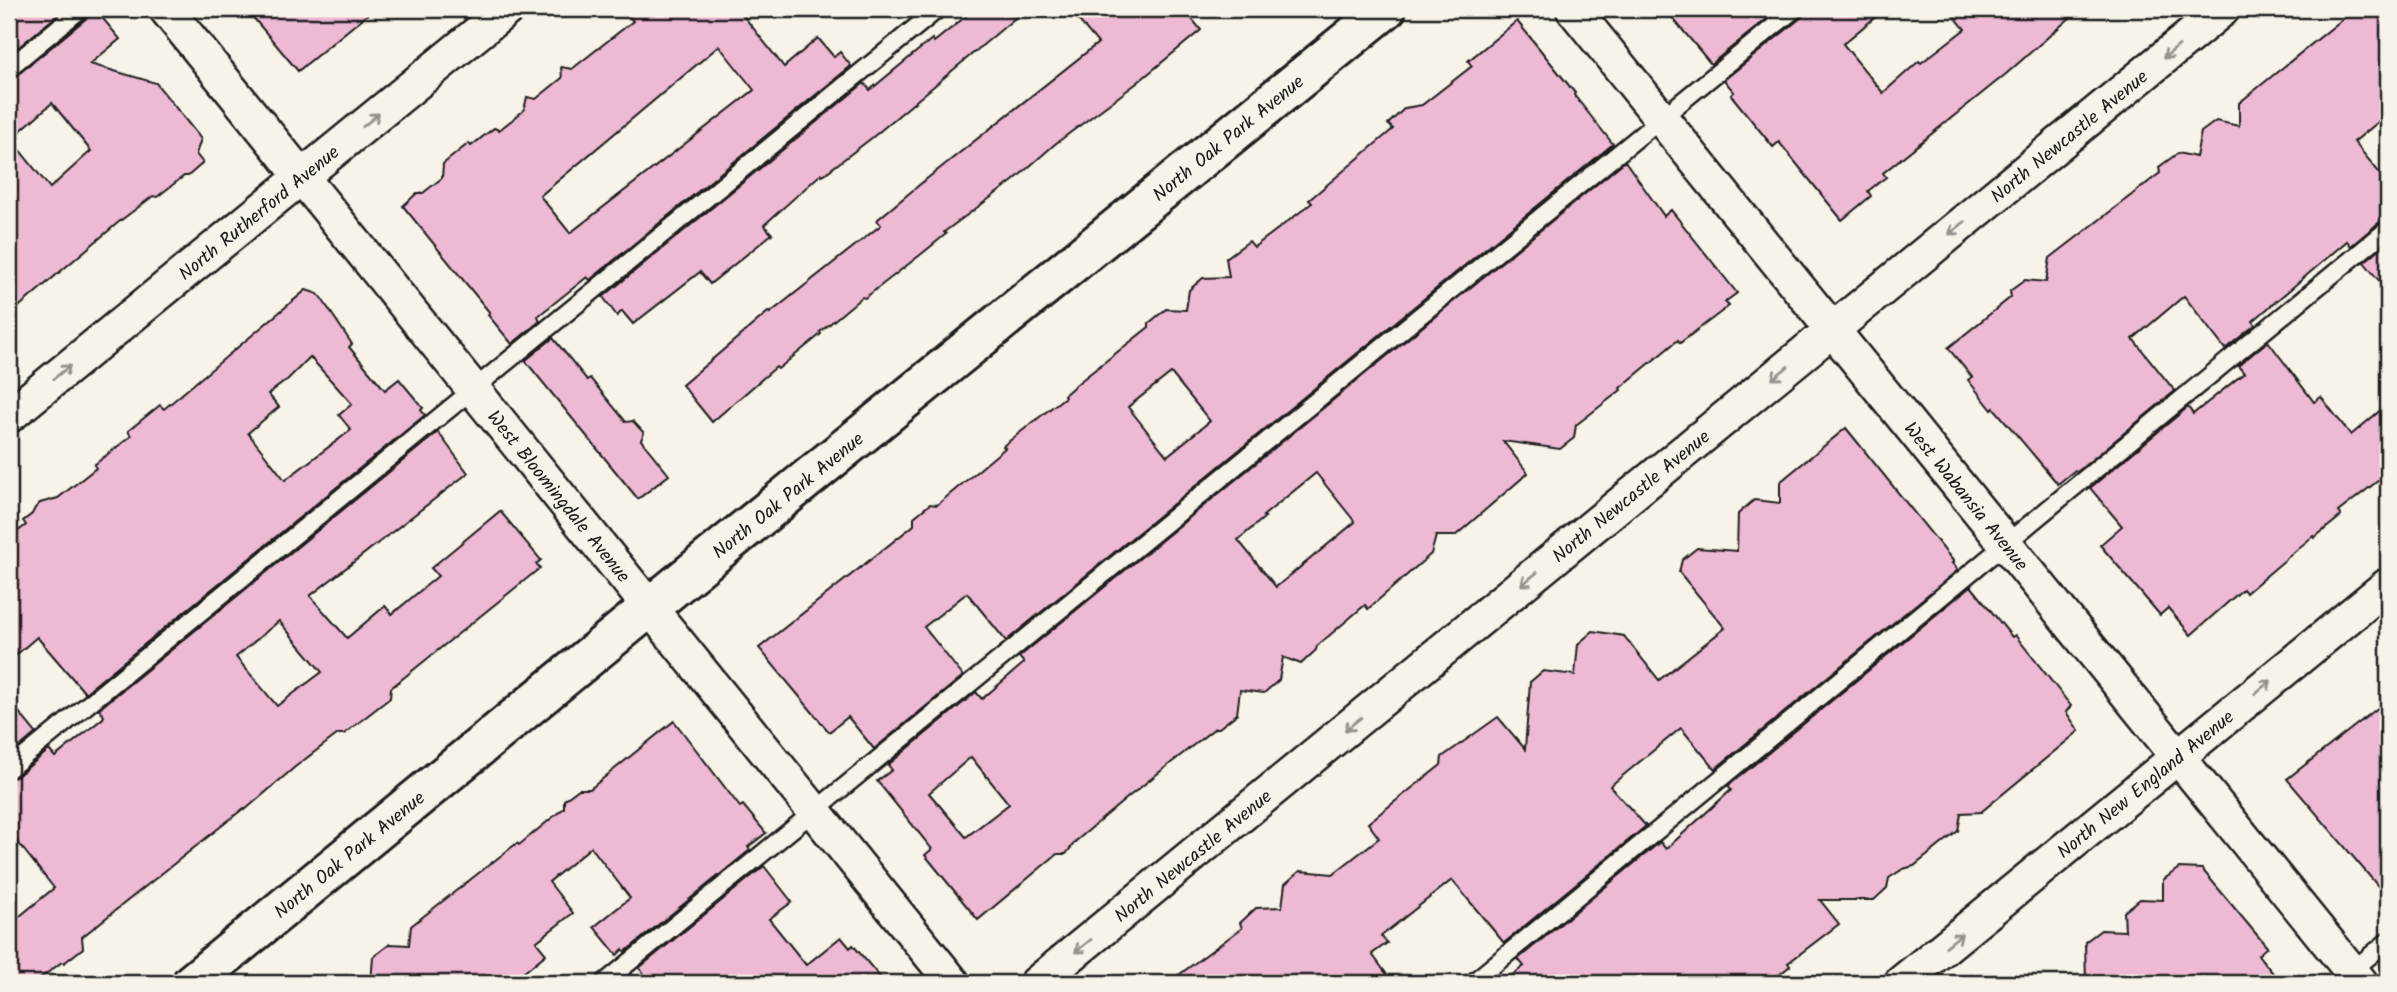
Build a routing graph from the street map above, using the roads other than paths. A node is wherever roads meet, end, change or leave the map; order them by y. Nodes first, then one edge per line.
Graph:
1 (81, 9) edge
2 (166, 9) edge
3 (507, 9) edge
4 (938, 9) edge
5 (1386, 9) edge
6 (1573, 9) edge
7 (1795, 9) edge
8 (2223, 9) edge
9 (9, 68) edge
10 (1662, 118) junction
11 (302, 176) junction
12 (2388, 229) edge
13 (1833, 330) junction
14 (473, 388) junction
15 (9, 415) edge
16 (2006, 544) junction
17 (2388, 585) edge
18 (650, 607) junction
19 (2178, 757) junction
20 (9, 769) edge
21 (814, 811) junction
22 (2388, 941) edge
23 (2350, 979) edge
24 (192, 983) edge
25 (604, 983) edge
26 (953, 983) edge
27 (1037, 983) edge
28 (1472, 983) edge
29 (1901, 983) edge

1 - 9 lane
2 - 11 street, West Bloomingdale Avenue
11 -> 3 street, North Rutherford Avenue
4 - 14 lane
5 - 18 street, North Oak Park Avenue
6 - 10 street, West Wabansia Avenue
7 - 10 lane
8 -> 13 street, North Newcastle Avenue
10 - 13 street, West Wabansia Avenue
10 - 21 lane
11 - 14 street, West Bloomingdale Avenue
15 -> 11 street, North Rutherford Avenue
12 - 16 lane
13 - 16 street, West Wabansia Avenue
13 -> 27 street, North Newcastle Avenue
14 - 18 street, West Bloomingdale Avenue
14 - 20 lane
16 - 19 street, West Wabansia Avenue
16 - 28 lane
19 -> 17 street, North New England Avenue
18 - 21 street, West Bloomingdale Avenue
18 - 24 street, North Oak Park Avenue
19 - 23 street, West Wabansia Avenue
29 -> 19 street, North New England Avenue
21 - 25 lane
21 - 26 street, West Bloomingdale Avenue
22 - 23 lane

